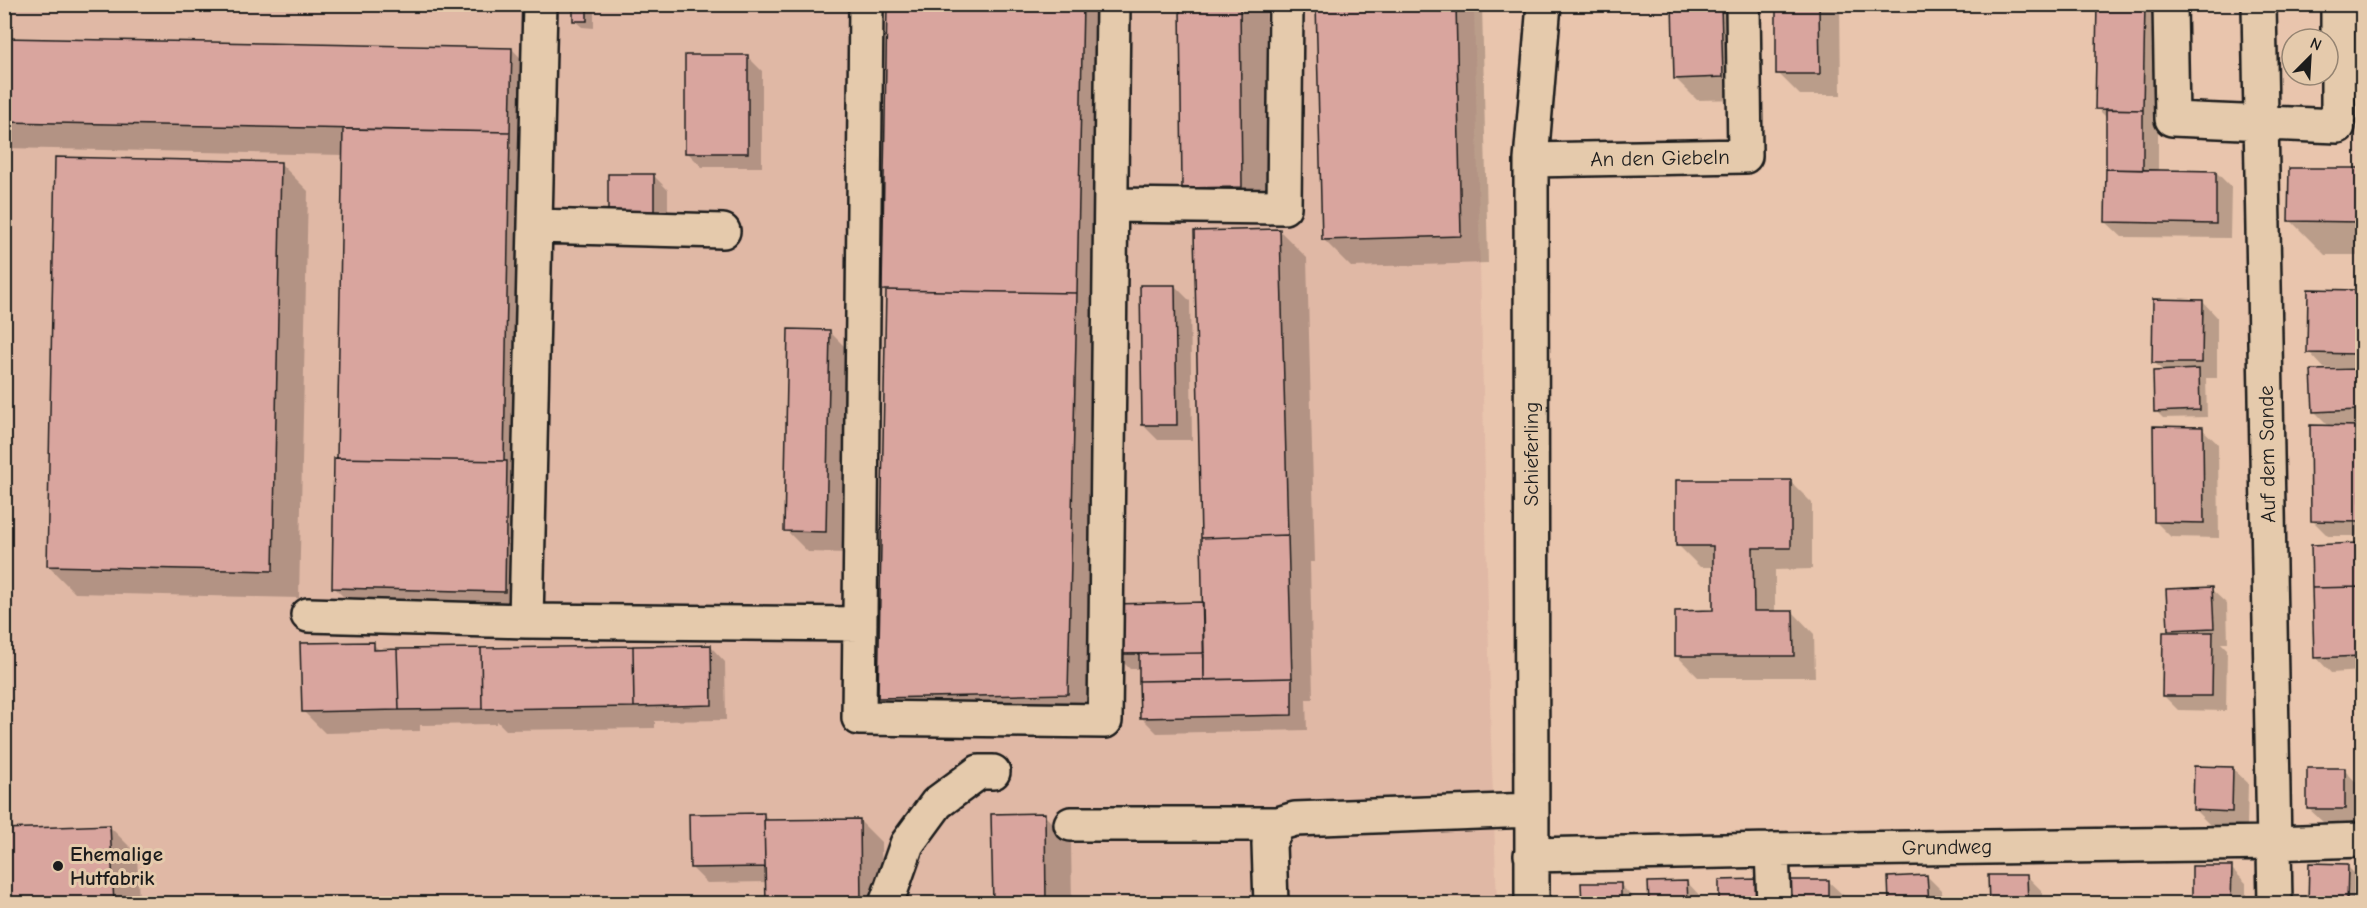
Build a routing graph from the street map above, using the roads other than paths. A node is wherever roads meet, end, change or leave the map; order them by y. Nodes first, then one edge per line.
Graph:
1 (540, 4) edge
2 (866, 4) edge
3 (1113, 4) edge
4 (1286, 4) edge
5 (1544, 4) edge
6 (1743, 4) edge
7 (2170, 4) edge
8 (2259, 4) edge
9 (2338, 4) edge
10 (2260, 123) junction
11 (1531, 160) junction
12 (1111, 205) junction
13 (535, 226) junction
14 (723, 231) dead end
15 (308, 615) dead end
16 (525, 621) junction
17 (860, 624) junction
18 (993, 772) dead end
19 (1531, 810) junction
20 (1071, 824) dead end
21 (1278, 824) junction
22 (2362, 840) edge
23 (2274, 843) junction
24 (1772, 850) junction
25 (1531, 855) junction
26 (886, 903) edge
27 (1271, 903) edge
28 (1532, 903) edge
29 (1774, 903) edge
30 (2275, 903) edge

1 - 13 street
2 - 17 street
3 - 12 street
4 - 12 street
5 - 11 street, Schieferling
6 - 11 street, An den Giebeln
7 - 10 street
8 - 10 street, Auf dem Sande
9 - 10 street
10 - 23 street, Auf dem Sande
11 - 19 street, Schieferling
12 - 17 street
13 - 14 street
13 - 16 street
15 - 16 street
16 - 17 street
18 - 26 street
19 - 21 street
19 - 25 street, Schieferling
20 - 21 street
21 - 27 street
22 - 23 street, Grundweg
23 - 24 street, Grundweg
23 - 30 street, Auf dem Sande
24 - 25 street, Grundweg
24 - 29 street
25 - 28 street, Schieferling

